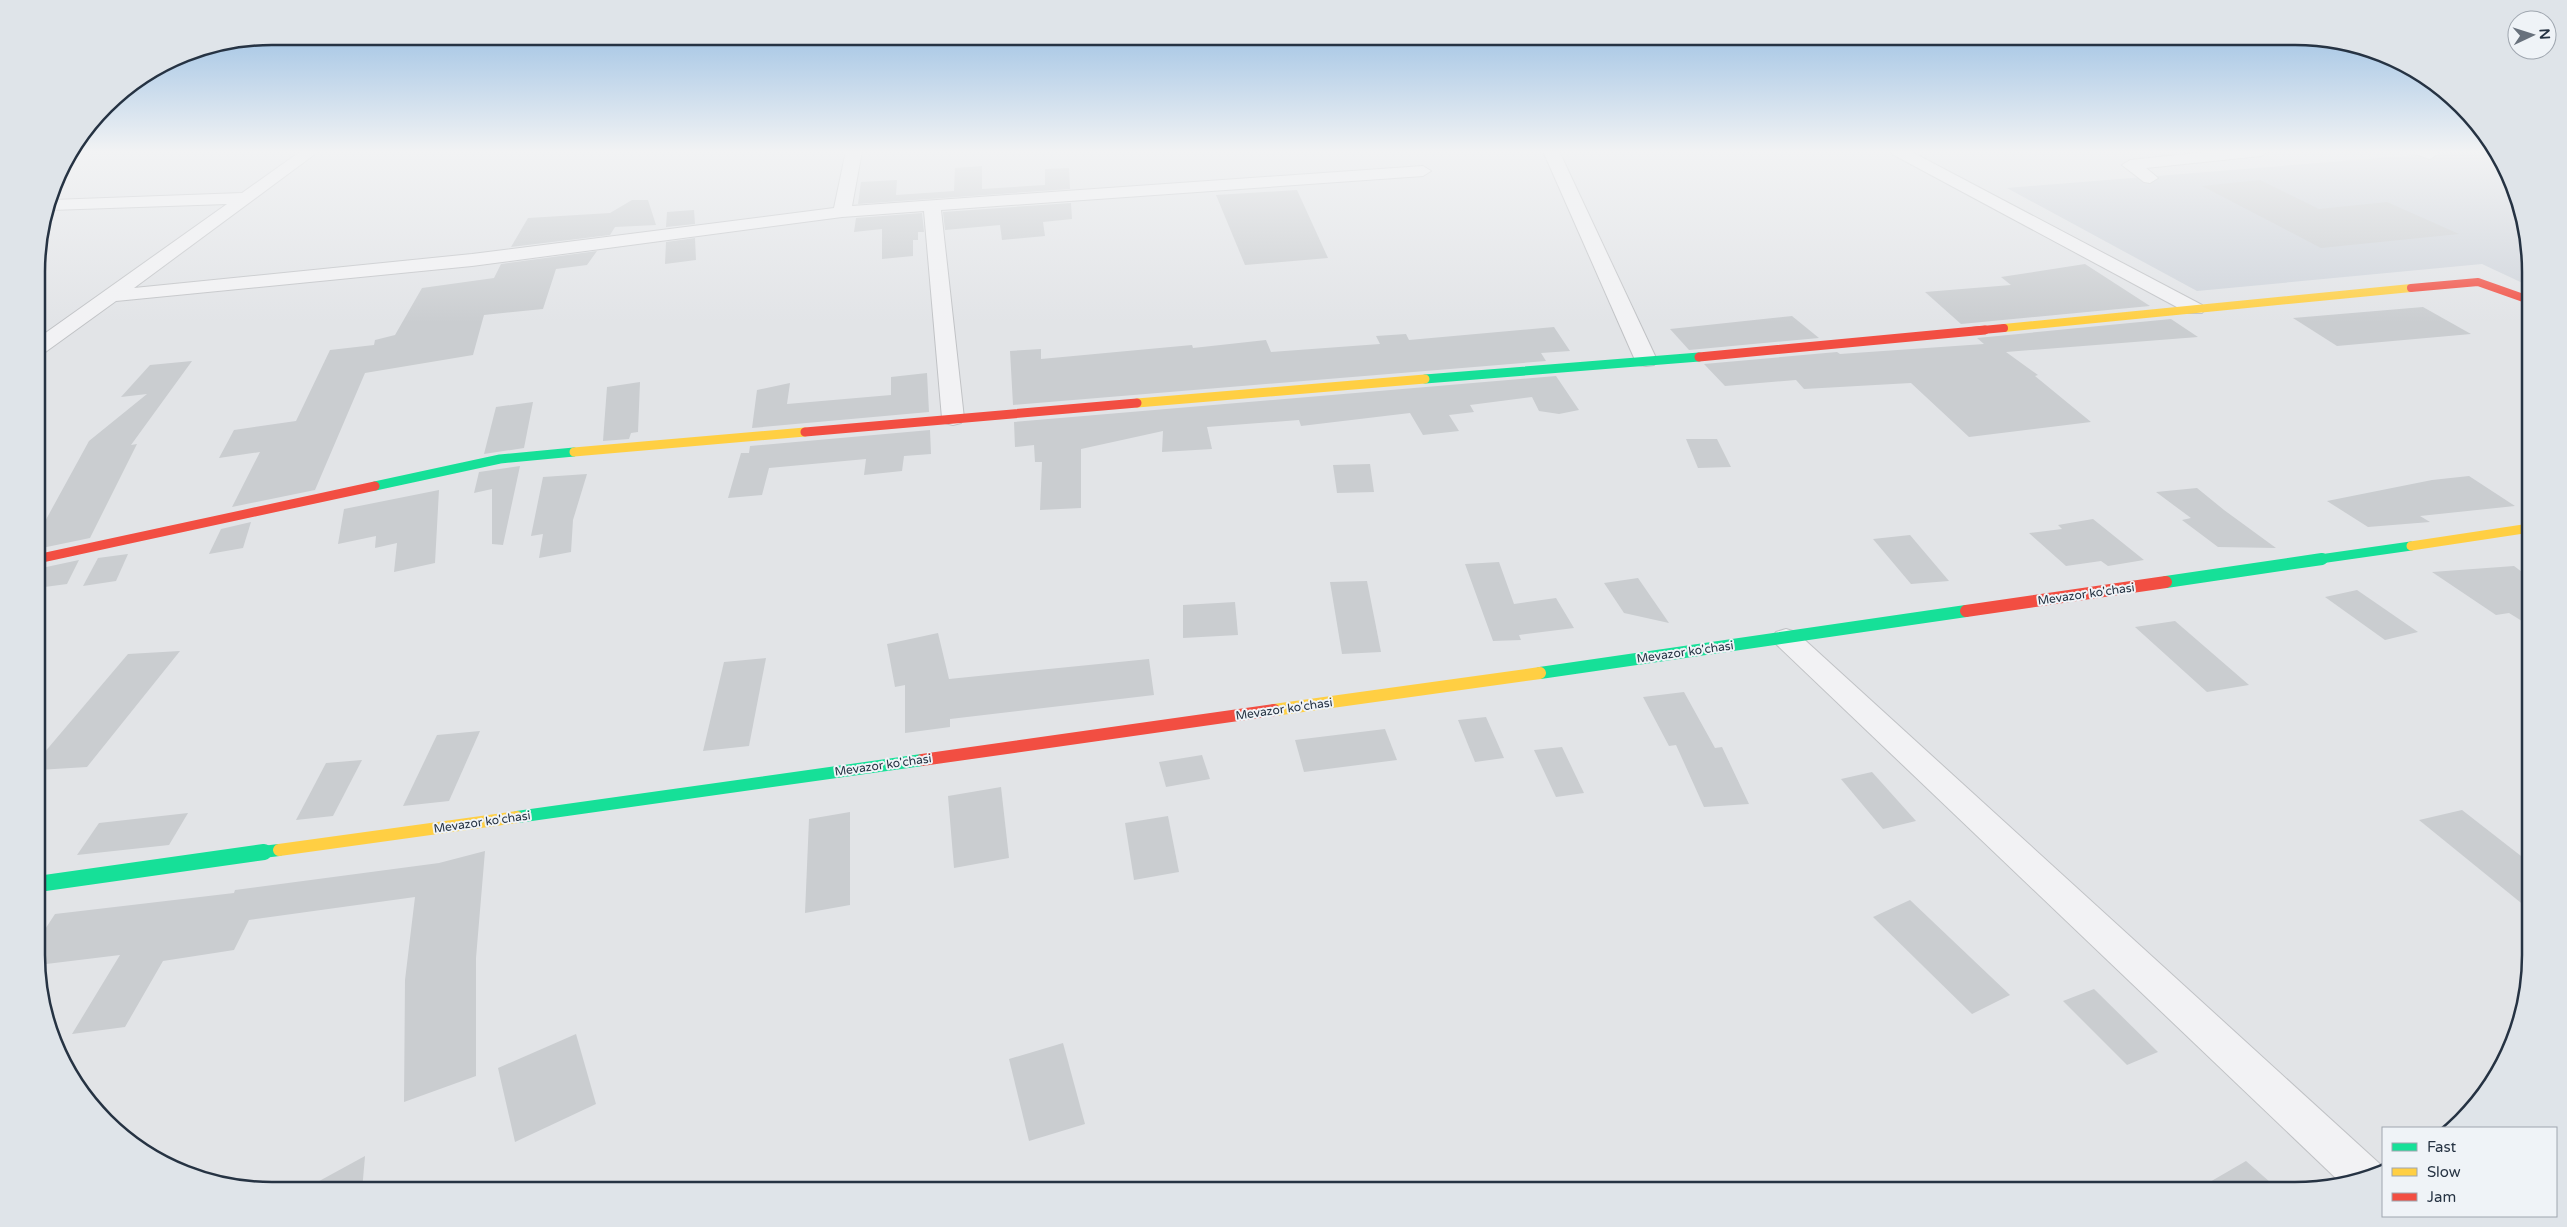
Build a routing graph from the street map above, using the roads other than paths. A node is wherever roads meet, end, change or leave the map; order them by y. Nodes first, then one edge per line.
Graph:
1 (231, 208) edge
2 (843, 208) edge
3 (898, 208) edge
4 (932, 208) edge
5 (1576, 208) edge
6 (2006, 208) edge
7 (842, 212) junction
8 (111, 296) junction
9 (2522, 298) edge
10 (2195, 309) junction
11 (45, 343) edge
12 (1646, 360) junction
13 (953, 418) junction
14 (2522, 529) edge
15 (45, 557) edge
16 (1786, 638) junction
17 (45, 888) edge
18 (2359, 1172) edge

1 - 8 street
2 - 7 street
3 - 7 street
4 - 13 street
5 - 12 street
6 - 10 street
7 - 8 street
8 - 11 street
9 - 10 street
10 - 12 street
12 - 13 street
13 - 15 street
14 - 16 street, Mevazor ko'chasi
16 - 17 street, Mevazor ko'chasi
16 - 18 street

